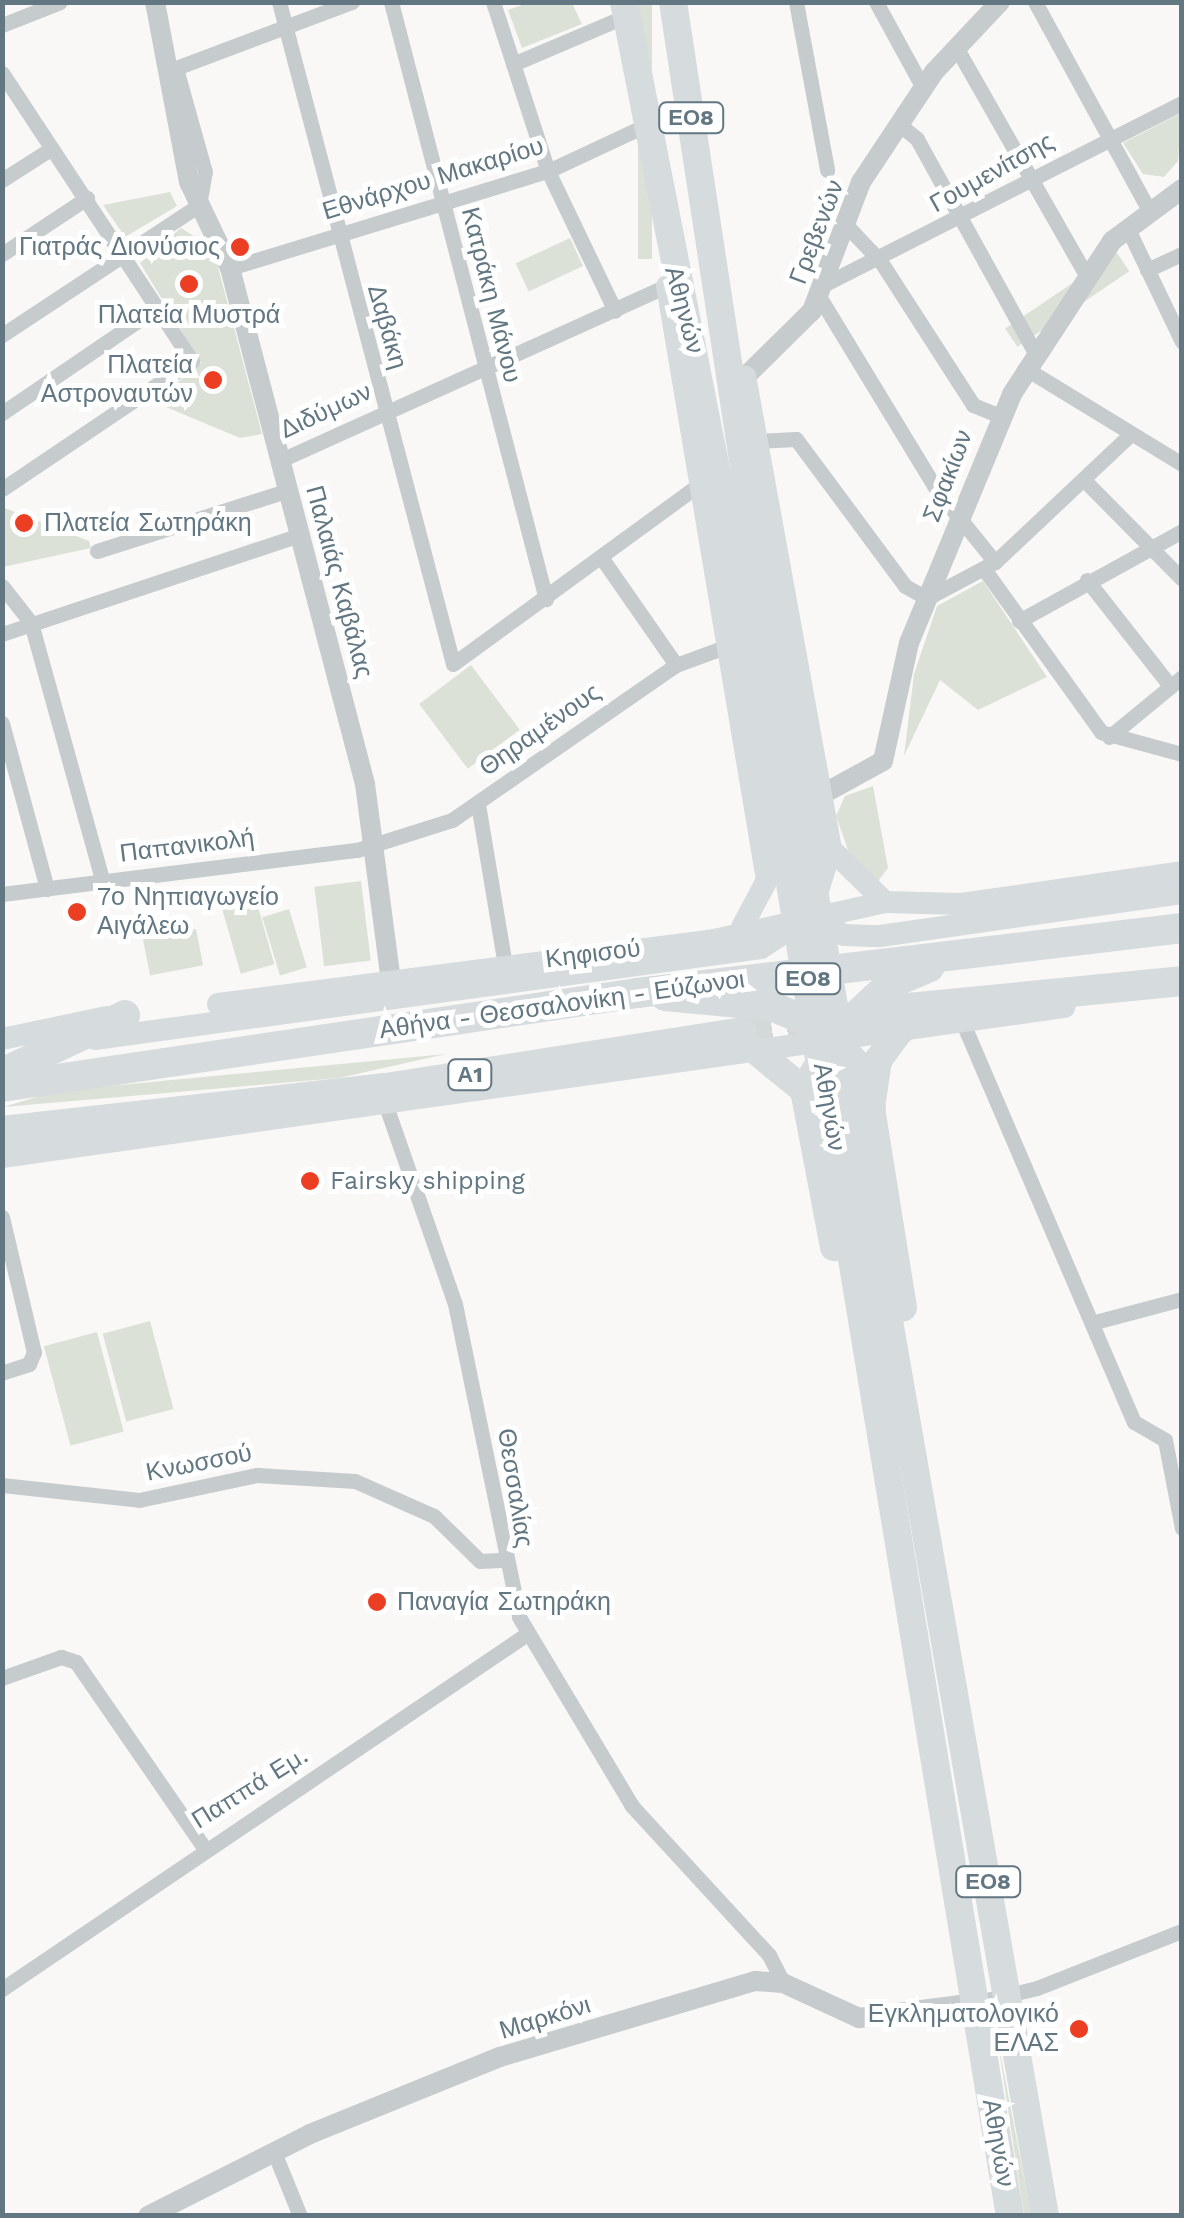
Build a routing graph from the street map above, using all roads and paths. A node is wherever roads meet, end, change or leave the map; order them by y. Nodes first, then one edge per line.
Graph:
1 (60, 2) edge
2 (155, 2) edge
3 (279, 2) edge
4 (352, 2) edge
5 (391, 2) edge
6 (494, 2) edge
7 (796, 2) edge
8 (876, 2) edge
9 (1000, 2) edge
10 (1035, 2) edge
11 (678, 5) edge
12 (625, 9) edge
13 (2, 25) edge
14 (285, 28) junction
15 (956, 47) junction
16 (513, 64) junction
17 (172, 70) junction
18 (2, 72) edge
19 (923, 88) junction
20 (9, 96) edge
21 (1182, 103) edge
22 (646, 125) junction
23 (900, 125) junction
24 (1110, 139) junction
25 (52, 148) junction
26 (827, 170) dead end
27 (548, 171) junction
28 (1034, 177) junction
29 (2, 180) edge
30 (1178, 191) edge
31 (87, 198) junction
32 (199, 205) junction
33 (442, 205) junction
34 (1149, 210) junction
35 (960, 219) junction
36 (847, 226) junction
37 (662, 227) junction
38 (1127, 227) junction
39 (711, 233) junction
40 (335, 236) junction
41 (2, 254) edge
42 (124, 254) junction
43 (1182, 254) edge
44 (881, 262) junction
45 (230, 268) junction
46 (1148, 270) junction
47 (1087, 277) junction
48 (666, 286) junction
49 (822, 291) junction
50 (158, 307) junction
51 (615, 310) junction
52 (2, 334) edge
53 (1182, 342) edge
54 (1032, 363) junction
55 (484, 368) junction
56 (746, 377) junction
57 (385, 411) junction
58 (2, 412) edge
59 (1000, 416) junction
60 (1131, 434) junction
61 (757, 441) junction
62 (282, 460) junction
63 (1182, 464) edge
64 (1084, 480) junction
65 (697, 486) junction
66 (2, 489) edge
67 (289, 490) junction
68 (961, 516) junction
69 (1182, 530) edge
70 (302, 534) junction
71 (1149, 545) junction
72 (98, 551) dead end
73 (601, 557) junction
74 (989, 566) junction
75 (1182, 579) edge
76 (1087, 580) junction
77 (2, 586) edge
78 (546, 598) junction
79 (927, 598) junction
80 (1019, 621) junction
81 (31, 623) junction
82 (2, 634) edge
83 (749, 646) junction
84 (676, 666) junction
85 (1176, 681) edge
86 (2, 723) edge
87 (1109, 736) junction
88 (1182, 754) edge
89 (823, 794) junction
90 (478, 804) junction
91 (377, 842) junction
92 (831, 849) junction
93 (766, 870) junction
94 (1182, 872) edge
95 (103, 882) junction
96 (48, 888) junction
97 (1182, 893) edge
98 (2, 894) edge
99 (885, 902) junction
100 (810, 916) junction
101 (742, 927) junction
102 (1182, 928) edge
103 (975, 951) junction
104 (505, 964) junction
105 (1182, 980) edge
106 (391, 981) junction
107 (637, 994) junction
108 (1182, 994) edge
109 (898, 1010) junction
110 (125, 1015) junction
111 (962, 1020) junction
112 (833, 1038) junction
113 (2, 1039) edge
114 (749, 1042) junction
115 (2, 1073) edge
116 (2, 1087) edge
117 (804, 1090) junction
118 (2, 1095) edge
119 (385, 1103) junction
120 (872, 1108) junction
121 (2, 1132) edge
122 (184, 1132) junction
123 (2, 1157) edge
124 (2, 1217) edge
125 (1182, 1299) edge
126 (874, 1309) junction
127 (1095, 1322) junction
128 (2, 1373) edge
129 (2, 1485) edge
130 (1182, 1528) edge
131 (500, 1560) junction
132 (527, 1634) junction
133 (2, 1678) edge
134 (967, 1769) junction
135 (937, 1778) junction
136 (203, 1846) junction
137 (1182, 1932) edge
138 (783, 1983) junction
139 (2, 1989) edge
140 (1007, 1996) junction
141 (974, 2002) junction
142 (274, 2152) junction
143 (172, 2210) edge
144 (148, 2216) edge
145 (300, 2216) edge
146 (1010, 2216) edge
147 (1044, 2216) edge

1 - 13 street
2 - 17 street, Παλαιάς Καβάλας
3 - 14 street, Δαβάκη
4 - 14 street
5 - 33 street, Κατράκη Μάνου
6 - 16 street
7 - 26 street
8 - 19 street
9 - 15 street, Γρεβενών
10 - 24 street
11 - 39 highway, Αθηνών / ΕΟ8
12 - 16 street
12 - 22 highway, Αθηνών / ΕΟ8
14 - 17 street
14 - 40 street, Δαβάκη
15 - 19 street, Γρεβενών
15 - 28 street
16 - 27 street
17 - 32 street, Παλαιάς Καβάλας
18 - 20 street
19 - 23 street, Γρεβενών
20 - 25 street
21 - 24 street, Γουμενίτσης
22 - 27 street, Εθνάρχου Μακαρίου
22 - 37 highway, Αθηνών / ΕΟ8
23 - 35 street
23 - 36 street, Γρεβενών
24 - 28 street, Γουμενίτσης
24 - 34 street
25 - 29 street
25 - 31 street
27 - 33 street, Εθνάρχου Μακαρίου
27 - 51 street
28 - 35 street, Γουμενίτσης
28 - 47 street
30 - 34 street, Σφακίων
31 - 41 street
31 - 42 street
32 - 42 street
32 - 45 street, Παλαιάς Καβάλας
33 - 40 street, Εθνάρχου Μακαρίου
33 - 55 street, Κατράκη Μάνου
34 - 38 street, Σφακίων
35 - 44 street, Γουμενίτσης
35 - 54 street
36 - 44 street
36 - 49 street, Γρεβενών
37 - 48 highway
37 - 83 highway, Αθηνών / ΕΟ8
38 - 46 street
38 - 47 street, Σφακίων
39 - 56 highway
39 - 83 highway, Αθηνών / ΕΟ8
40 - 45 street, Εθνάρχου Μακαρίου
40 - 57 street, Δαβάκη
42 - 50 street
42 - 52 street
43 - 46 street
44 - 49 street, Γουμενίτσης
44 - 59 street
45 - 62 street, Παλαιάς Καβάλας
46 - 53 street
47 - 54 street, Σφακίων
48 - 51 street, Διδύμων
48 - 65 main road, Αθηνών
49 - 56 street, Γρεβενών
49 - 68 street
50 - 58 street
50 - 66 street
51 - 55 street, Διδύμων
54 - 59 street, Σφακίων
54 - 60 street
55 - 57 street, Διδύμων
55 - 78 street, Κατράκη Μάνου
56 - 61 main road
57 - 62 street, Διδύμων
57 - 78 street, Δαβάκη
59 - 68 street, Σφακίων
60 - 63 street
60 - 64 street
61 - 79 street
61 - 89 main road
62 - 67 street, Παλαιάς Καβάλας
64 - 71 street
64 - 74 street
65 - 73 street
65 - 83 main road, Αθηνών
67 - 70 street, Παλαιάς Καβάλας
67 - 72 street
68 - 74 street
68 - 79 street, Σφακίων
69 - 71 street
70 - 81 street
70 - 91 street, Παλαιάς Καβάλας
71 - 75 street
71 - 76 street
73 - 78 street
73 - 84 street
74 - 79 street
74 - 80 street
76 - 80 street
76 - 85 street
77 - 81 street
79 - 89 street, Σφακίων
80 - 87 street
81 - 82 street
81 - 95 street
83 - 84 street, Θηραμένους
83 - 93 main road, Αθηνών
83 - 126 highway, Αθηνών / ΕΟ8
84 - 90 street, Θηραμένους
85 - 87 street
86 - 96 street
87 - 88 street
89 - 92 main road
90 - 91 street, Θηραμένους
90 - 104 street
91 - 95 street, Παπανικολή
91 - 106 street, Παλαιάς Καβάλας
92 - 99 main road
92 - 100 main road
93 - 100 main road
93 - 101 main road
94 - 99 main road, Κηφισού
95 - 96 street, Παπανικολή
96 - 98 street, Παπανικολή
97 - 100 main road
99 - 100 main road, Κηφισού
100 - 101 main road, Κηφισού
100 - 118 main road
101 - 104 main road, Κηφισού
102 - 103 highway, Αθήνα - Θεσσαλονίκη - Εύζωνοι
103 - 107 highway, Αθήνα - Θεσσαλονίκη - Εύζωνοι
103 - 109 highway
104 - 106 main road, Κηφισού
105 - 109 highway
106 - 110 main road, Κηφισού
107 - 112 highway
107 - 116 highway, Αθήνα - Θεσσαλονίκη - Εύζωνοι
108 - 111 main road
109 - 111 main road
109 - 112 highway
109 - 112 main road
109 - 120 highway
110 - 113 main road, Κηφισού
110 - 115 highway
111 - 127 street
112 - 114 main road
112 - 117 highway
112 - 120 highway
114 - 117 highway
114 - 119 main road
114 - 121 highway, Αθήνα - Θεσσαλονίκη - Εύζωνοι / Α1
117 - 135 highway
119 - 122 main road
119 - 131 street, Θεσσαλίας
120 - 134 highway
121 - 122 highway
122 - 123 main road
124 - 128 street
125 - 127 street
126 - 134 highway, Αθηνών / ΕΟ8
126 - 135 highway, Αθηνών / ΕΟ8
127 - 130 street
129 - 131 street, Κνωσσού
131 - 132 street, Θεσσαλίας
132 - 136 street, Παππά Εμ.
132 - 138 street, Θεσσαλίας
133 - 136 street
134 - 140 highway, Αθηνών / ΕΟ8
135 - 141 highway, Αθηνών / ΕΟ8
136 - 139 street, Παππά Εμ.
137 - 140 street
138 - 141 street
138 - 142 street, Μαρκόνι
140 - 141 street
140 - 147 highway, Αθηνών / ΕΟ8
141 - 146 highway, Αθηνών / ΕΟ8
142 - 143 street, Μαρκόνι
142 - 145 street
143 - 144 street, Μαρκόνι

